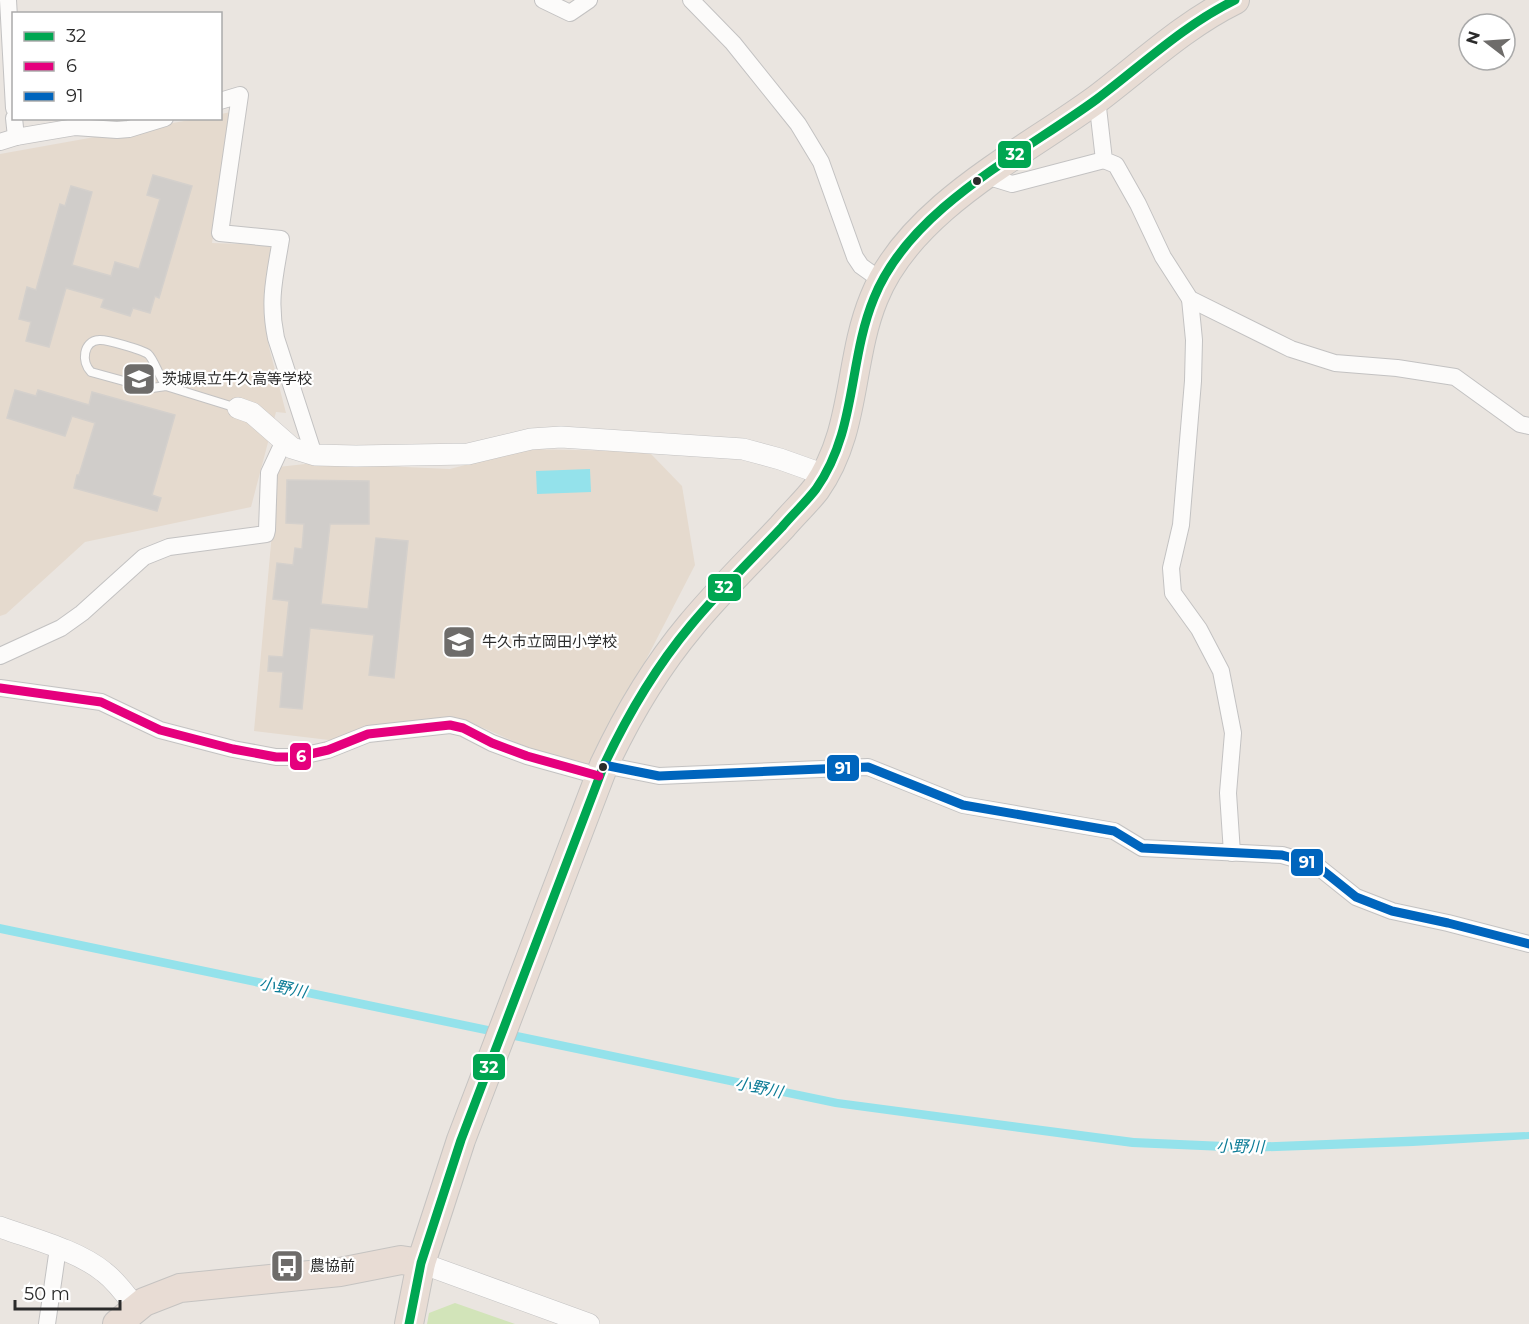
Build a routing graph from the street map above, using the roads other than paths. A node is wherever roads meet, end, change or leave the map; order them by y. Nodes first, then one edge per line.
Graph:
1 (543, 0) edge
2 (589, 0) edge
3 (691, 0) edge
4 (1235, 0) edge
5 (6, 2) edge
6 (12, 82) edge
7 (1097, 99) junction
8 (222, 100) edge
9 (13, 120) edge
10 (158, 120) edge
11 (8, 140) edge
12 (1104, 160) junction
13 (986, 176) junction
14 (882, 281) junction
15 (1190, 299) junction
16 (166, 386) junction
17 (238, 408) joint
18 (1529, 426) edge
19 (284, 443) junction
20 (314, 455) junction
21 (825, 475) junction
22 (0, 656) edge
23 (0, 688) edge
24 (602, 770) junction
25 (1233, 854) junction
26 (1529, 944) edge
27 (0, 1227) edge
28 (58, 1248) junction
29 (420, 1263) junction
30 (126, 1316) edge
31 (47, 1324) edge
32 (409, 1324) edge
33 (589, 1324) edge

1 - 2 street
3 - 14 street
4 - 7 highway
5 - 6 street
7 - 12 street
7 - 13 highway
8 - 20 street
9 - 11 street
10 - 11 street
12 - 13 street
12 - 15 street
13 - 14 highway
14 - 21 highway
15 - 18 street
15 - 25 street
16 - 16 lane
16 - 17 lane
17 - 19 street
19 - 20 street
19 - 22 street
20 - 21 street
21 - 24 highway
23 - 24 street
24 - 25 street
24 - 29 highway
25 - 26 street
27 - 28 street
28 - 30 street
28 - 31 street
29 - 30 highway
29 - 32 highway
29 - 33 street

